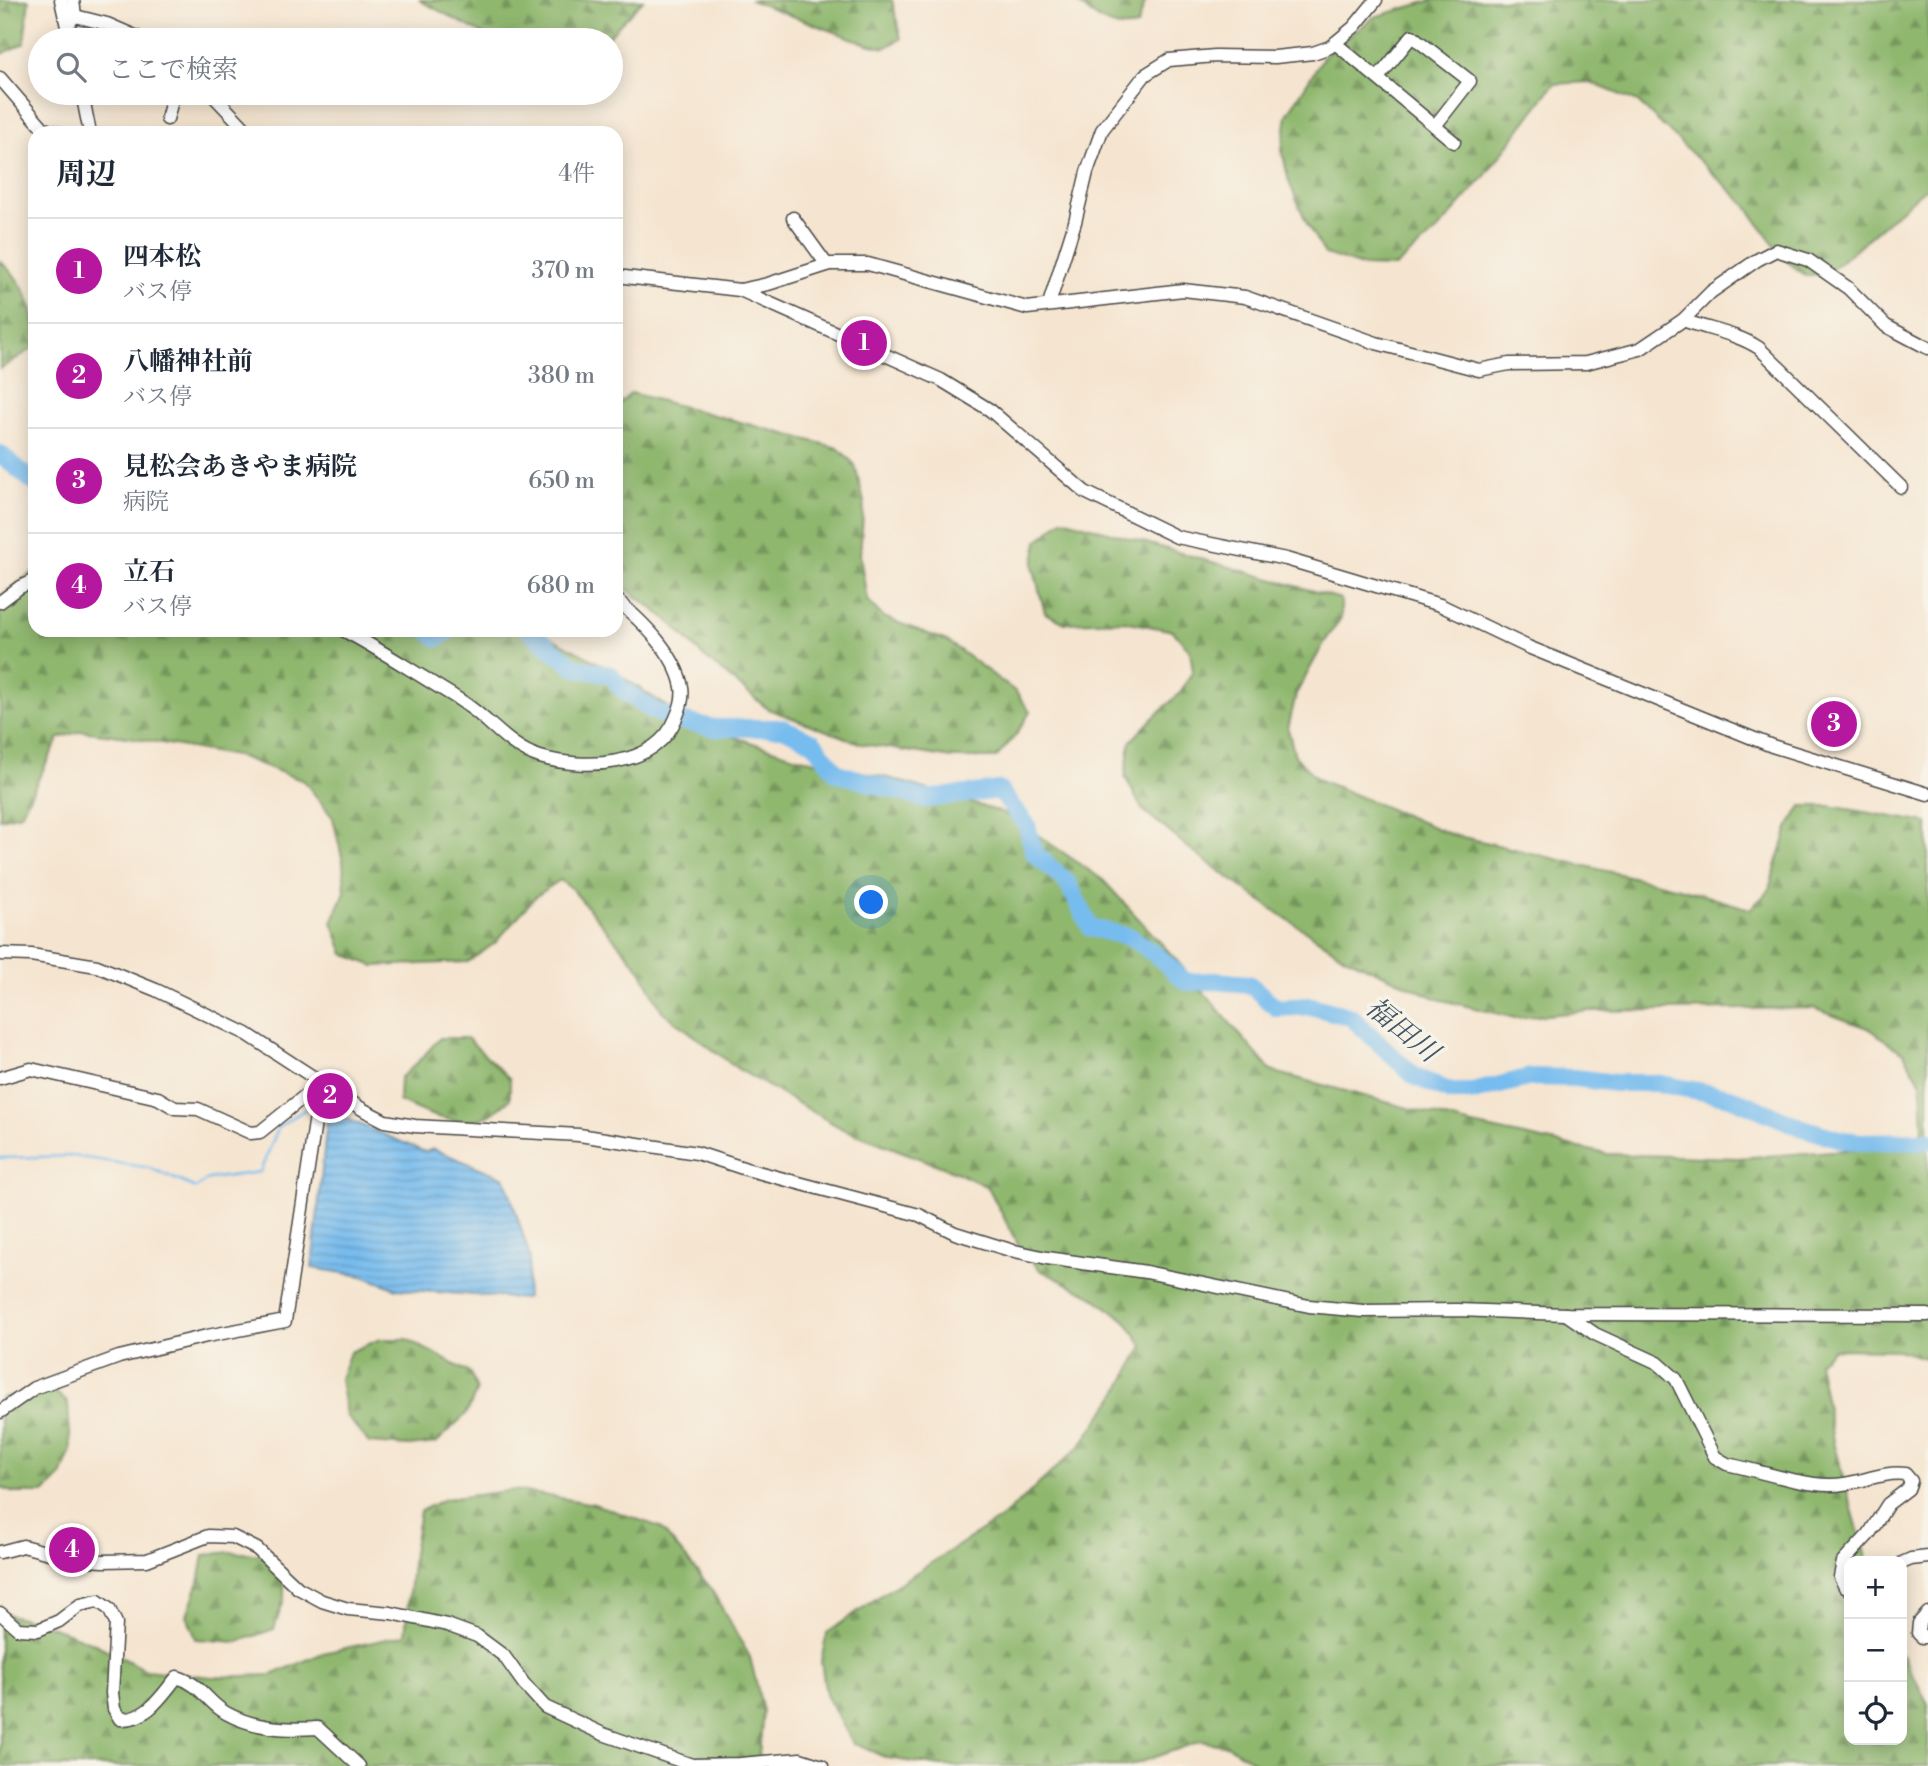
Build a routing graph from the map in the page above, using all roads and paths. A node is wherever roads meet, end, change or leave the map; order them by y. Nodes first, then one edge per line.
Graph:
1 (61, 0) edge
2 (73, 0) edge
3 (1376, 0) edge
4 (75, 16) junction
5 (67, 28) edge
6 (70, 28) edge
7 (115, 28) edge
8 (1335, 43) junction
9 (0, 78) edge
10 (1378, 78) junction
11 (84, 105) edge
12 (171, 105) edge
13 (222, 105) edge
14 (167, 119) dead end
15 (41, 126) edge
16 (89, 126) edge
17 (242, 126) edge
18 (1435, 126) junction
19 (1454, 142) dead end
20 (793, 218) dead end
21 (827, 265) junction
22 (623, 277) edge
23 (740, 290) junction
24 (1049, 304) junction
25 (1683, 320) junction
26 (1928, 348) edge
27 (1901, 487) dead end
28 (28, 583) edge
29 (0, 602) edge
30 (623, 606) edge
31 (356, 637) edge
32 (1928, 793) edge
33 (0, 954) edge
34 (0, 1078) edge
35 (321, 1083) junction
36 (1566, 1314) junction
37 (1928, 1315) edge
38 (0, 1412) edge
39 (0, 1552) edge
40 (1849, 1556) edge
41 (1928, 1557) edge
42 (1844, 1561) edge
43 (1907, 1561) edge
44 (1844, 1587) edge
45 (0, 1613) edge
46 (1928, 1613) edge
47 (1928, 1637) edge
48 (359, 1766) edge
49 (822, 1766) edge

1 - 5 street
2 - 4 street
3 - 8 street
4 - 6 street
4 - 7 street
8 - 10 street
8 - 24 street
9 - 15 street
10 - 18 street
10 - 18 street
11 - 16 street
12 - 14 street
13 - 17 street
18 - 19 street
20 - 21 street
21 - 23 street
21 - 24 street
22 - 23 street
23 - 32 street
24 - 25 street
25 - 26 street
25 - 27 street
28 - 29 street
30 - 31 street
33 - 35 street
34 - 35 street
35 - 36 street
35 - 38 street
36 - 37 street
36 - 40 street
39 - 49 street
41 - 43 street
42 - 44 street
45 - 48 street
46 - 47 street

